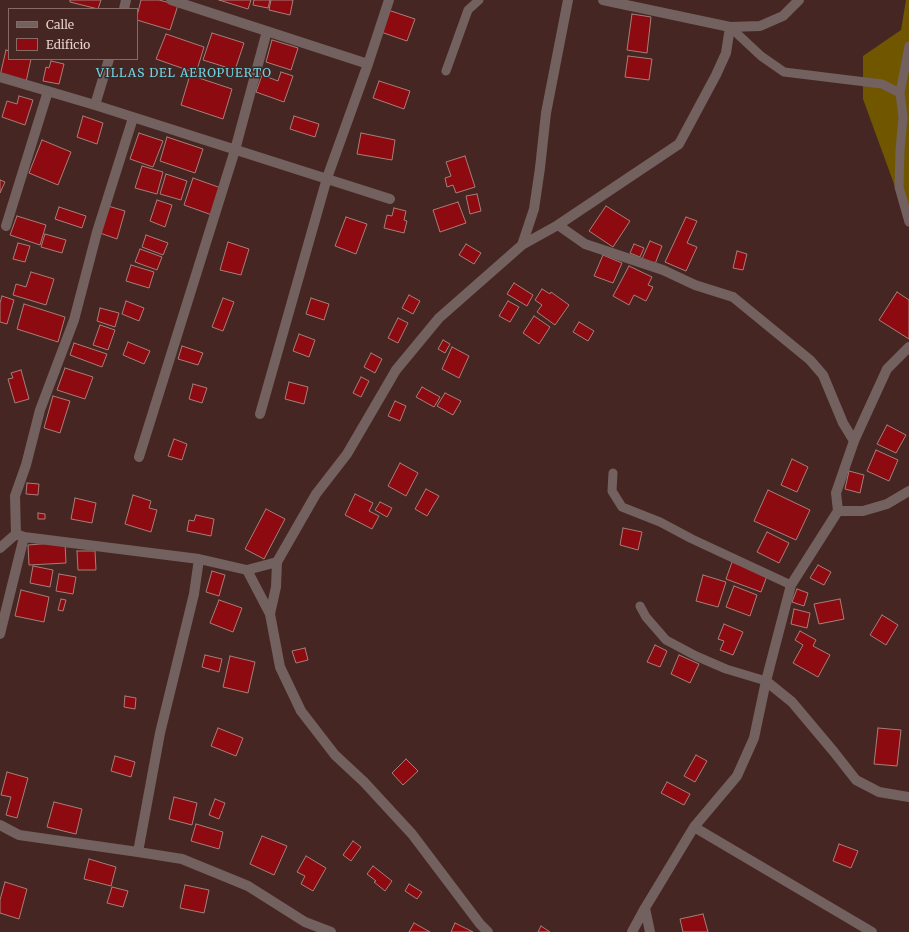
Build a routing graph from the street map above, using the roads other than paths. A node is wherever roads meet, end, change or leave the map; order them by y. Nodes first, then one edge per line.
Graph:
1 (171, 0) edge
2 (389, 0) edge
3 (479, 0) edge
4 (568, 0) edge
5 (603, 0) edge
6 (799, 0) edge
7 (730, 27) junction
8 (268, 31) junction
9 (909, 46) edge
10 (109, 60) edge
11 (368, 64) junction
12 (446, 71) dead end
13 (0, 77) edge
14 (48, 92) junction
15 (900, 93) junction
16 (95, 105) junction
17 (133, 118) junction
18 (234, 150) junction
19 (327, 178) junction
20 (390, 199) dead end
21 (909, 222) edge
22 (558, 225) junction
23 (6, 226) dead end
24 (522, 245) junction
25 (909, 347) edge
26 (260, 414) dead end
27 (854, 441) junction
28 (139, 457) dead end
29 (613, 473) dead end
30 (909, 491) edge
31 (838, 511) junction
32 (20, 535) junction
33 (0, 548) edge
34 (199, 559) junction
35 (277, 562) junction
36 (247, 570) junction
37 (791, 585) junction
38 (640, 606) dead end
39 (270, 614) junction
40 (0, 634) edge
41 (766, 681) junction
42 (909, 797) edge
43 (0, 825) edge
44 (694, 827) junction
45 (138, 852) junction
46 (645, 908) junction
47 (331, 932) edge
48 (488, 932) edge
49 (632, 932) edge
50 (650, 932) edge
51 (872, 932) edge

1 - 8 street
2 - 11 street
3 - 12 lane
4 - 24 street
5 - 7 street
6 - 7 street
7 - 15 lane
7 - 22 street
8 - 11 street
8 - 18 street
9 - 15 lane
10 - 16 street
11 - 19 street
13 - 14 street
14 - 16 street
14 - 23 street
15 - 21 lane
16 - 17 street
17 - 18 street
17 - 32 street
18 - 19 street
18 - 28 street
19 - 20 street
19 - 26 street
22 - 24 street
22 - 27 street
24 - 35 street
25 - 27 street
27 - 31 street
29 - 37 lane
30 - 31 street
31 - 37 street
32 - 33 street
32 - 34 street
32 - 40 street
34 - 36 street
34 - 45 street
35 - 36 street
35 - 39 street
36 - 39 street
37 - 41 street
38 - 41 lane
39 - 48 street
41 - 42 street
41 - 44 street
43 - 45 street
44 - 46 street
44 - 51 street
45 - 47 street
46 - 49 street
46 - 50 street

